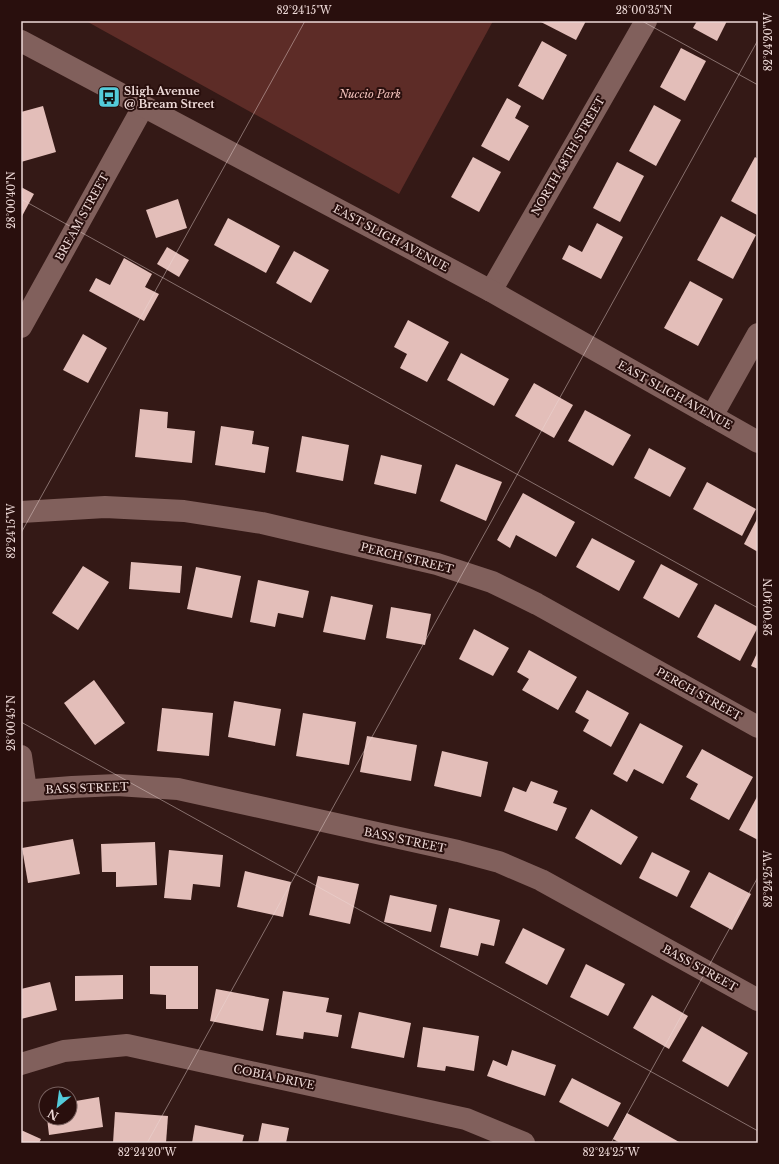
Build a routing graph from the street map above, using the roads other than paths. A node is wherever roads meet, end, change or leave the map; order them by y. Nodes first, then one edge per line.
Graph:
1 (646, 21) edge
2 (21, 41) edge
3 (143, 106) junction
4 (491, 291) junction
5 (21, 327) edge
6 (758, 334) edge
7 (712, 416) junction
8 (758, 442) edge
9 (21, 512) edge
10 (758, 727) edge
11 (21, 756) edge
12 (24, 791) edge
13 (758, 1000) edge
14 (21, 1064) edge
15 (524, 1143) edge

1 - 4 street, NORTH 48TH STREET
2 - 3 street, EAST SLIGH AVENUE
3 - 4 street, EAST SLIGH AVENUE
3 - 5 street, BREAM STREET
4 - 7 street, EAST SLIGH AVENUE
6 - 7 street
7 - 8 street, EAST SLIGH AVENUE
9 - 10 street, PERCH STREET
11 - 12 street
12 - 13 street, BASS STREET
14 - 15 street, COBIA DRIVE

